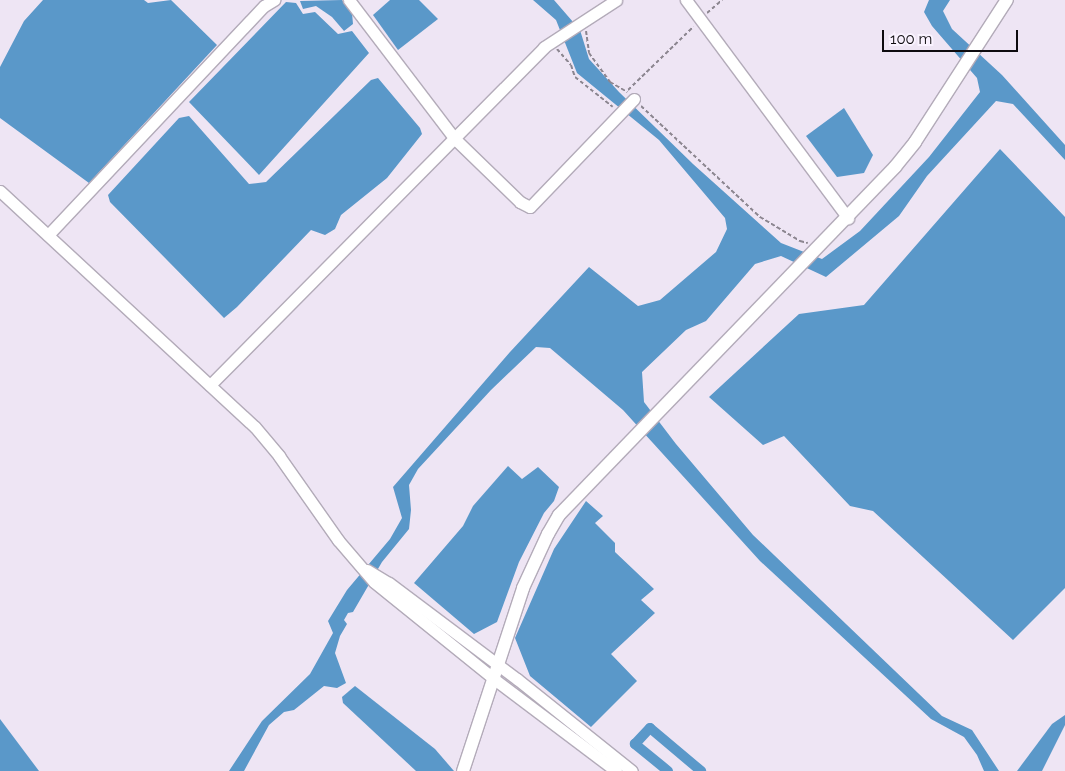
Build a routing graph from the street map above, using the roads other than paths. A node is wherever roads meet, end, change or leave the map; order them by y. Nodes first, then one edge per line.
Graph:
1 (274, 0) edge
2 (349, 0) edge
3 (616, 0) edge
4 (686, 0) edge
5 (1007, 0) edge
6 (630, 96) road end
7 (454, 138) junction
8 (0, 191) edge
9 (848, 218) junction
10 (48, 235) junction
11 (210, 385) junction
12 (363, 568) junction
13 (498, 666) junction
14 (494, 679) junction
15 (463, 771) edge
16 (616, 771) edge
17 (632, 771) edge

1 - 10 street
2 - 7 street
3 - 7 street
4 - 9 street
5 - 9 main road
6 - 7 street
7 - 11 street
8 - 10 street
9 - 13 main road
10 - 11 street
11 - 12 street
12 - 13 street
12 - 14 street
13 - 14 main road
13 - 17 street
14 - 15 main road
14 - 16 street

